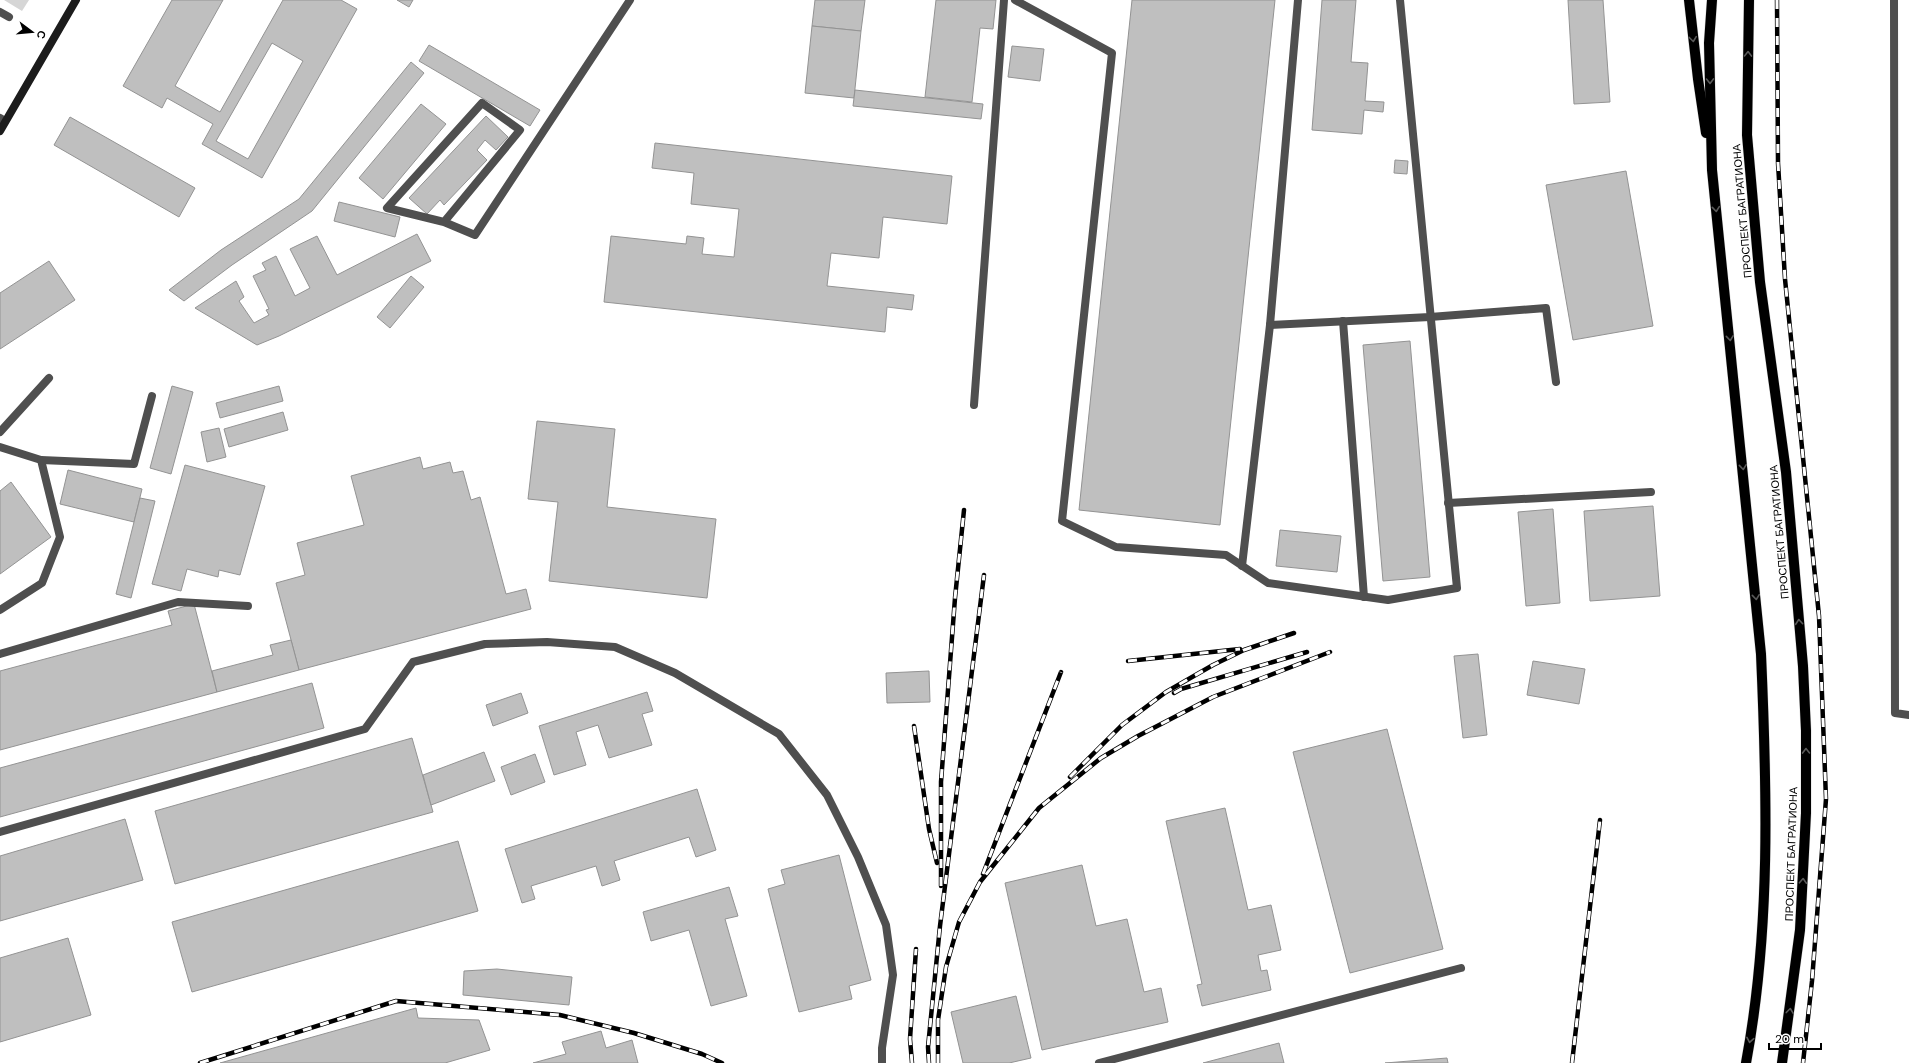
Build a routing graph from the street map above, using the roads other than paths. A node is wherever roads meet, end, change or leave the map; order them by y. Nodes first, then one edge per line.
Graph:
1 (76, 0) edge
2 (630, 0) edge
3 (1004, 0) edge
4 (1015, 0) edge
5 (1298, 0) edge
6 (1400, 0) edge
7 (1689, 0) edge
8 (1712, 0) edge
9 (1749, 0) edge
10 (1894, 0) edge
11 (0, 12) edge
12 (9, 17) dead end
13 (3, 120) edge
14 (0, 131) edge
15 (1712, 170) junction
16 (444, 222) junction
17 (1430, 317) junction
18 (1343, 322) junction
19 (1270, 325) junction
20 (50, 378) dead end
21 (1556, 382) dead end
22 (152, 396) dead end
23 (974, 405) dead end
24 (0, 432) edge
25 (0, 447) edge
26 (41, 460) junction
27 (1651, 492) dead end
28 (1448, 503) junction
29 (1242, 566) junction
30 (1364, 597) junction
31 (248, 606) dead end
32 (0, 610) edge
33 (0, 654) edge
34 (1909, 715) edge
35 (0, 832) edge
36 (1461, 968) dead end
37 (882, 1063) edge
38 (1099, 1063) edge
39 (1746, 1063) edge
40 (1782, 1063) edge

1 - 13 street
2 - 16 lane
3 - 23 lane
4 - 29 lane
5 - 19 lane
6 - 17 lane
7 -> 15 main road
8 -> 15 main road
40 -> 9 main road, ПРОСПЕКТ БАГРАТИОНА
10 - 34 lane
11 - 12 lane
13 - 14 street
15 -> 39 main road
16 - 16 lane
17 - 18 lane
17 - 21 lane
17 - 28 lane
18 - 19 lane
18 - 30 lane
19 - 29 lane
20 - 24 lane
22 - 26 lane
25 - 26 lane
26 - 32 lane
27 - 28 lane
28 - 30 lane
29 - 30 lane
31 - 33 lane
35 - 37 lane
36 - 38 lane

